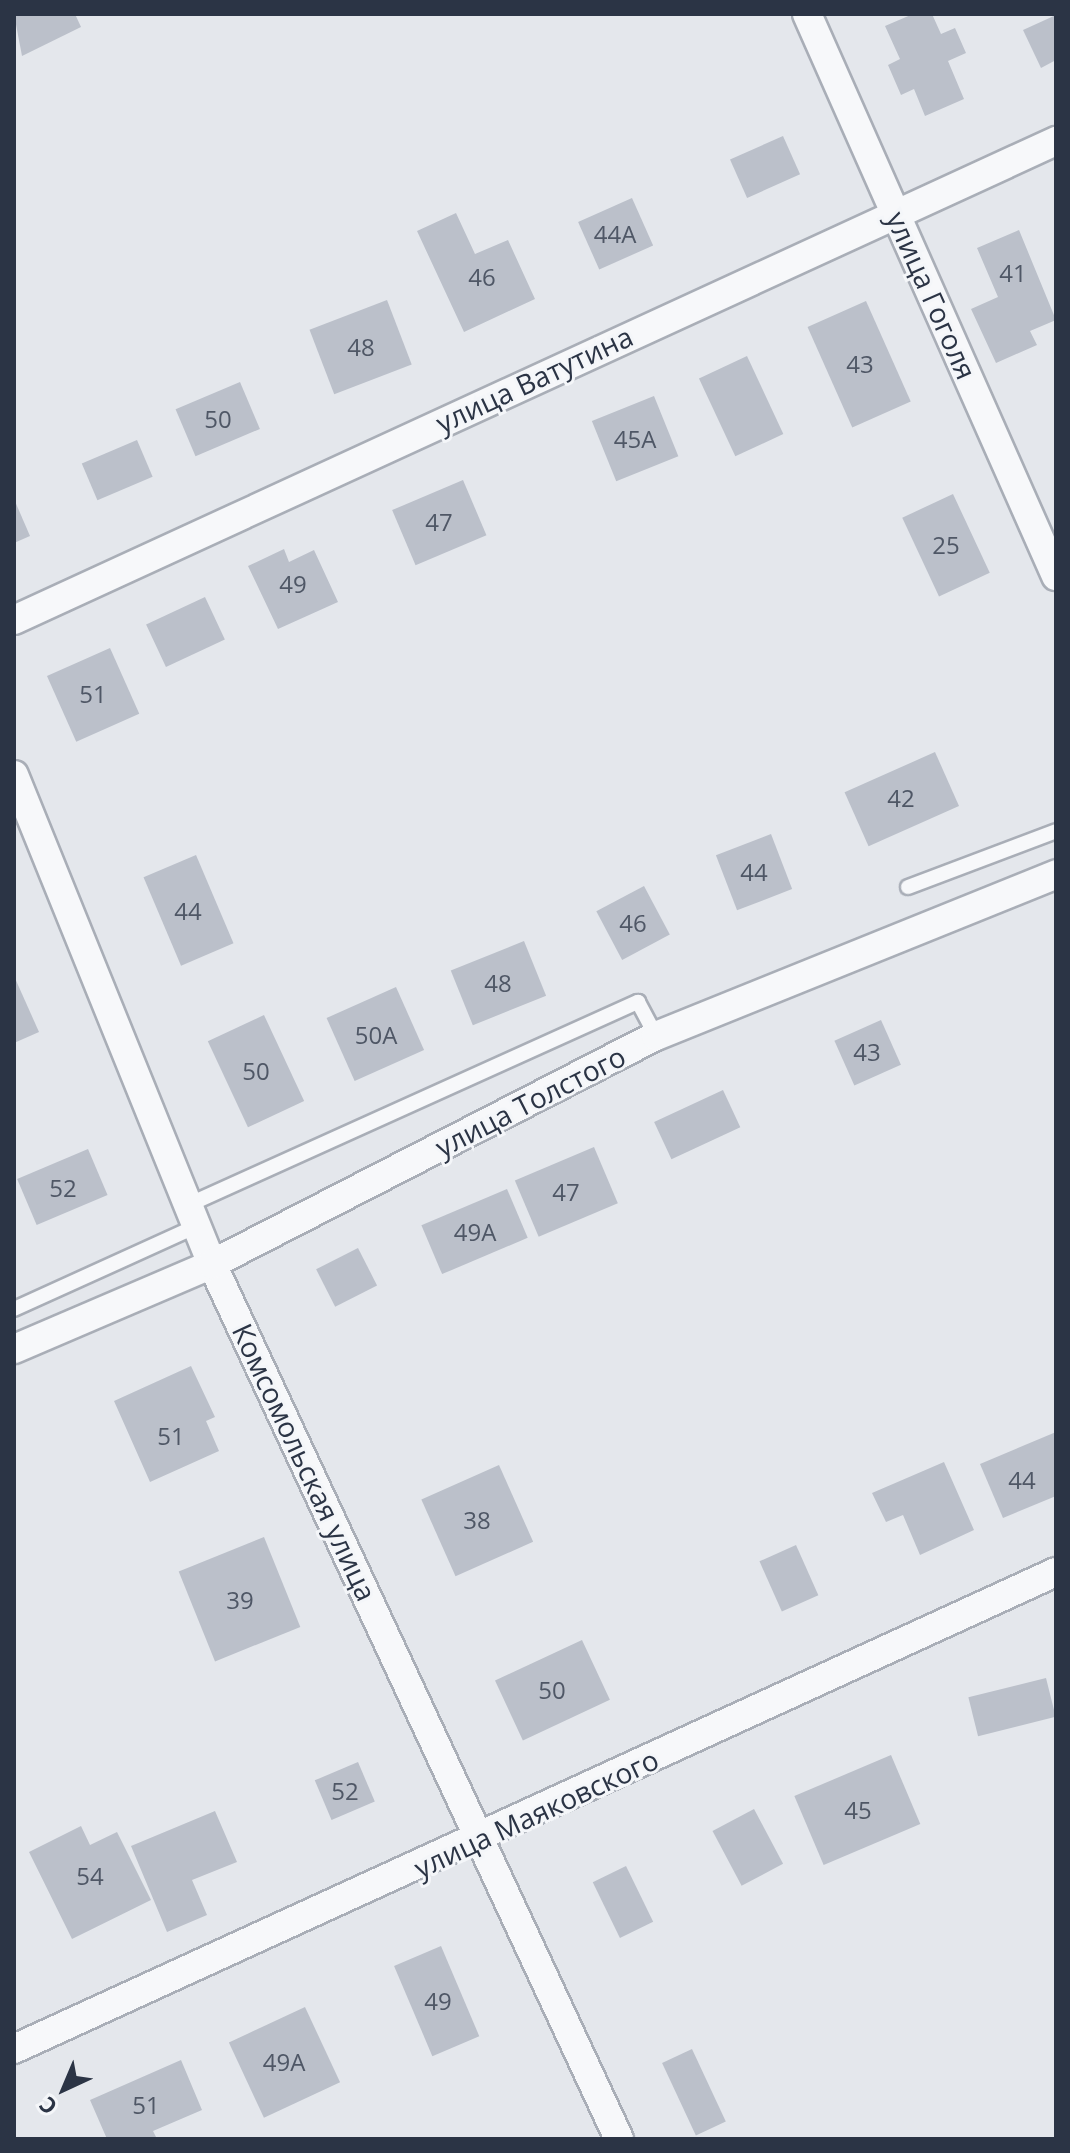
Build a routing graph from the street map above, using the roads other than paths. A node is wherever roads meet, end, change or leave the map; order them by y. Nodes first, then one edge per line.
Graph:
1 (807, 14) edge
2 (1056, 141) edge
3 (895, 212) junction
4 (1056, 576) edge
5 (14, 620) edge
6 (14, 775) edge
7 (1056, 831) edge
8 (1056, 874) edge
9 (908, 887) dead end
10 (656, 1036) junction
11 (193, 1216) junction
12 (212, 1264) junction
13 (14, 1309) edge
14 (14, 1349) edge
15 (1056, 1572) edge
16 (483, 1838) junction
17 (14, 2049) edge
18 (619, 2139) edge

1 - 3 street, улица Гоголя
2 - 3 street, улица Ватутина
3 - 4 street, улица Гоголя
3 - 5 street, улица Ватутина
6 - 11 street, Комсомольская улица
7 - 9 lane
8 - 10 street, улица Толстого
10 - 11 lane
10 - 12 street, улица Толстого
11 - 12 street, Комсомольская улица
11 - 13 lane
12 - 14 street, улица Толстого
12 - 16 street, Комсомольская улица
15 - 16 street, улица Маяковского
16 - 17 street, улица Маяковского
16 - 18 street, Комсомольская улица

